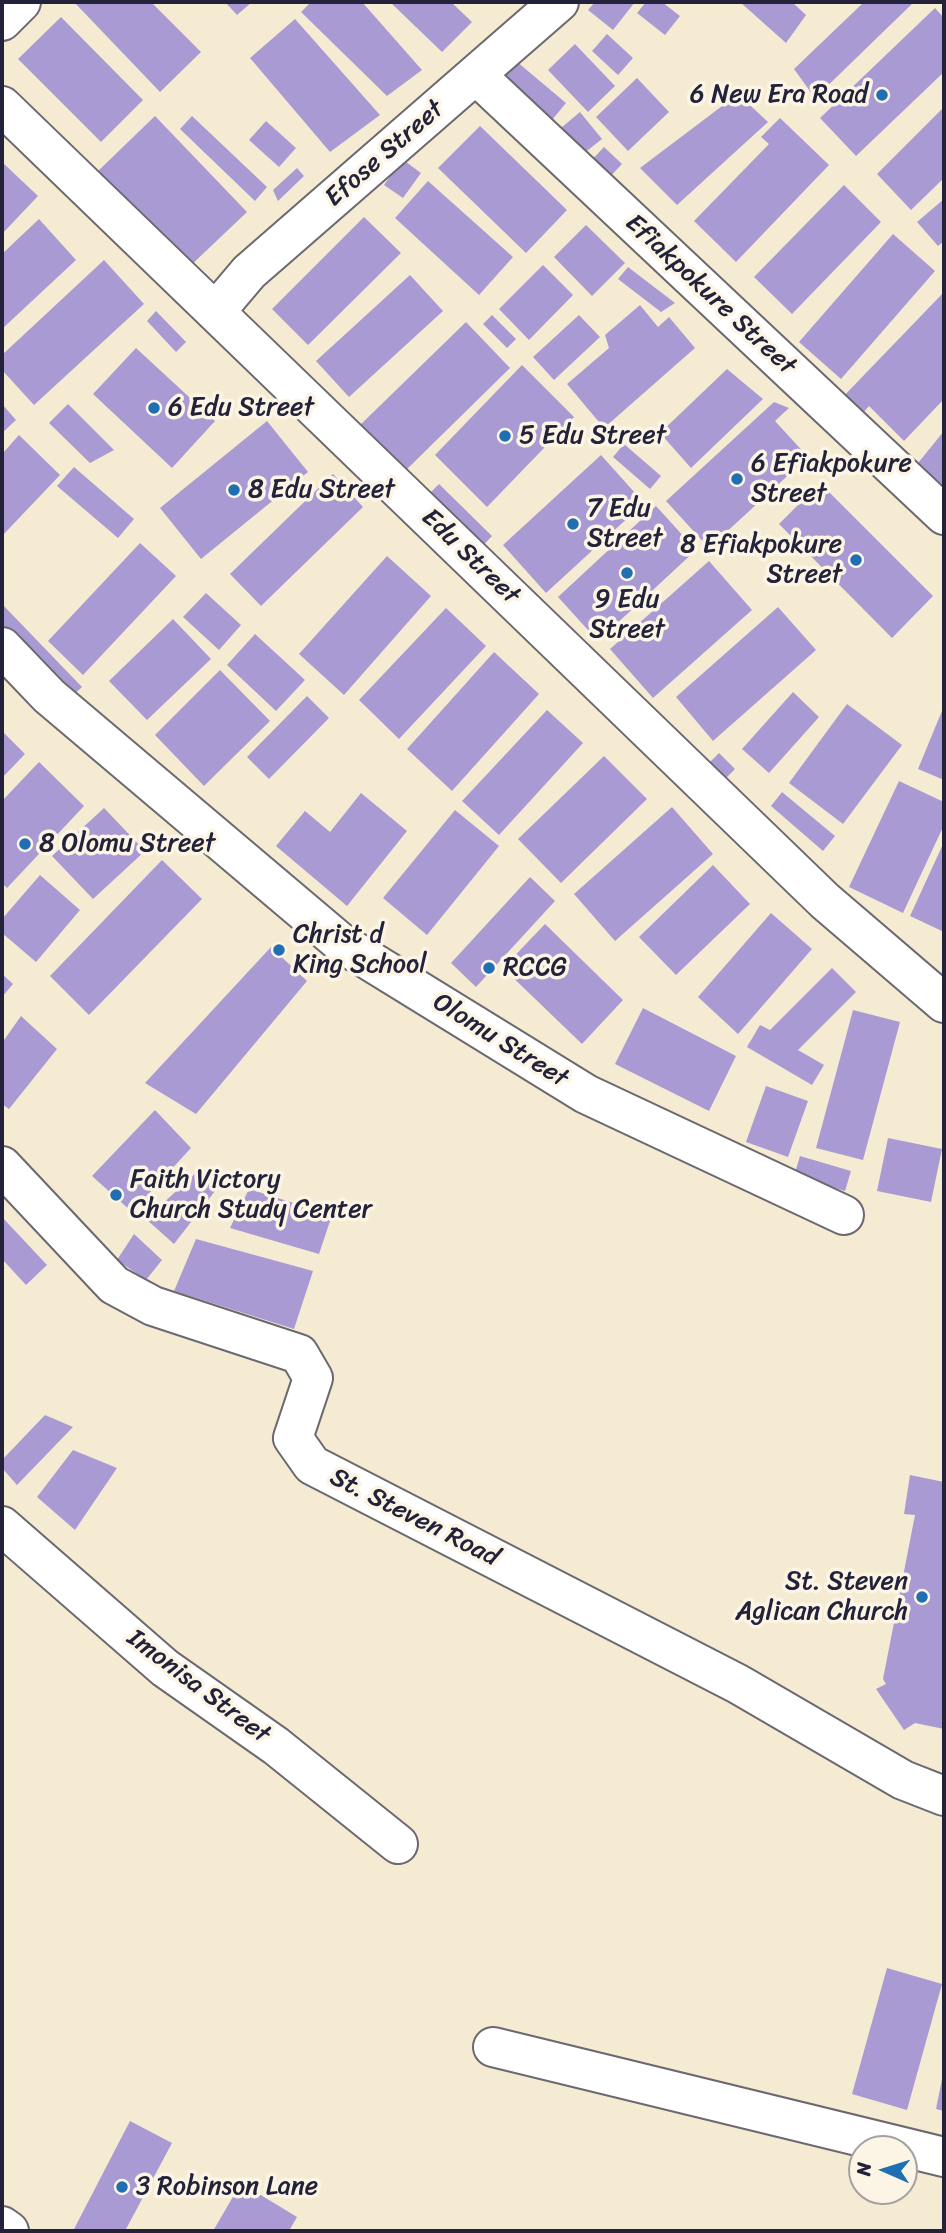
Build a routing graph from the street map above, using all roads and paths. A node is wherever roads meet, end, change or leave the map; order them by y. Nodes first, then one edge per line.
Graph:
1 (21, 2) edge
2 (559, 2) edge
3 (2, 21) edge
4 (476, 75) junction
5 (2, 106) edge
6 (216, 311) junction
7 (944, 515) edge
8 (2, 647) edge
9 (944, 1003) edge
10 (2, 1167) edge
11 (844, 1216) dead end
12 (2, 1525) edge
13 (944, 1796) edge
14 (398, 1844) dead end
15 (494, 2047) dead end
16 (944, 2157) edge
17 (2, 2226) edge
18 (9, 2231) edge

1 - 3 street
2 - 4 street, Efose Street
4 - 6 street, Efose Street
4 - 7 street, Efiakpokure Street
5 - 6 street, Edu Street
6 - 9 street, Edu Street
8 - 11 street, Olomu Street
10 - 13 street, St. Steven Road
12 - 14 street, Imonisa Street
15 - 16 street
17 - 18 street

